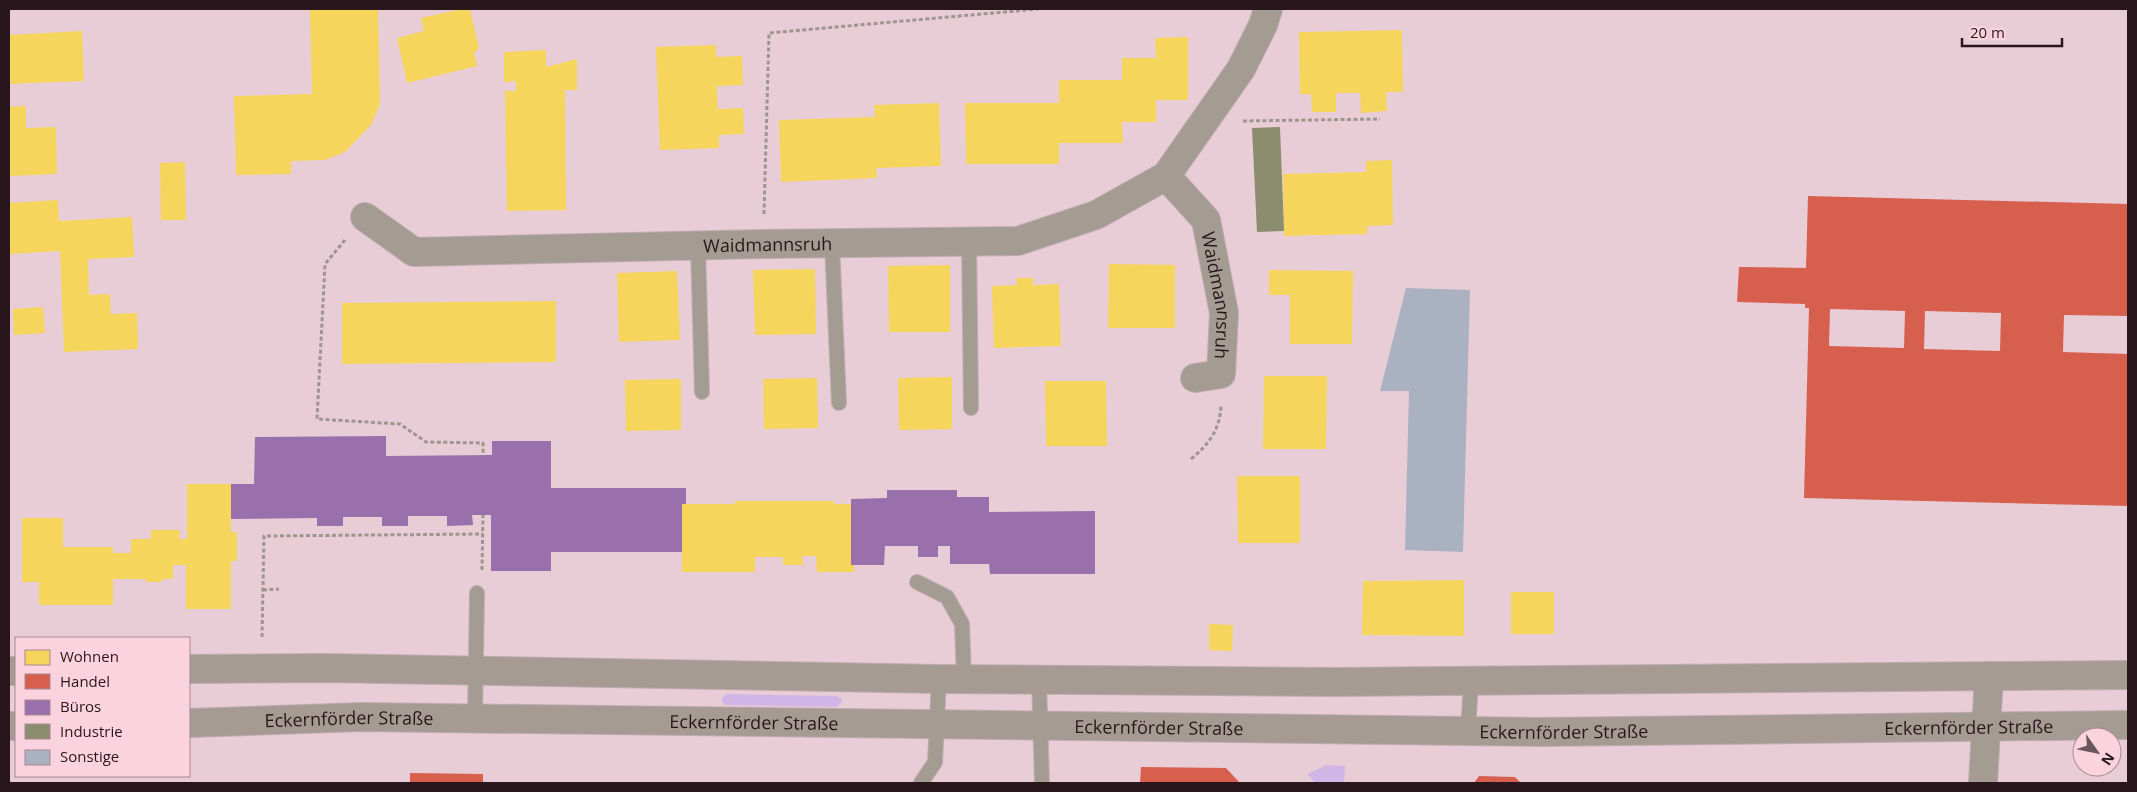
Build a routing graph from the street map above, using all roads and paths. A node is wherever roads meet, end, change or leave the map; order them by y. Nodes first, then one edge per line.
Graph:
1 (1038, 9) edge
2 (1268, 9) edge
3 (1214, 107) junction
4 (1380, 119) dead end
5 (1166, 176) junction
6 (365, 217) joint
7 (969, 242) junction
8 (764, 244) junction
9 (832, 244) junction
10 (698, 246) junction
11 (1208, 376) joint
12 (702, 392) dead end
13 (838, 403) dead end
14 (971, 408) dead end
15 (483, 455) dead end
16 (1191, 459) dead end
17 (483, 515) dead end
18 (483, 534) junction
19 (917, 582) dead end
20 (263, 590) junction
21 (279, 590) dead end
22 (477, 593) joint
23 (261, 668) junction
24 (190, 669) edge
25 (475, 671) junction
26 (2128, 675) edge
27 (1989, 676) junction
28 (951, 679) junction
29 (1040, 679) junction
30 (1471, 682) junction
31 (475, 719) junction
32 (190, 723) edge
33 (2128, 725) edge
34 (937, 726) junction
35 (1040, 726) junction
36 (1986, 726) junction
37 (1468, 731) junction
38 (921, 783) edge
39 (1042, 783) edge
40 (1983, 783) edge

1 - 8 path
2 - 3 street, Waidmannsruh
3 - 4 path
3 - 5 street, Waidmannsruh
5 - 7 street, Waidmannsruh
5 - 11 street, Waidmannsruh
6 - 10 street, Waidmannsruh
6 - 15 path
7 - 9 street, Waidmannsruh
7 - 14 lane
8 - 9 street, Waidmannsruh
8 - 10 street, Waidmannsruh
9 - 13 lane
10 - 12 lane
11 - 16 path
17 - 18 path
18 - 20 path
18 - 22 path
19 - 28 lane
20 - 21 path
20 - 23 path
22 - 25 lane
23 - 24 main road
23 - 25 main road
25 - 28 main road
25 - 31 lane
26 - 27 main road
27 - 30 main road
27 - 36 street
28 - 29 main road
28 - 34 lane
29 - 30 main road
29 - 35 lane
30 - 37 lane
31 - 32 main road, Eckernförder Straße
31 - 34 main road, Eckernförder Straße
33 - 36 main road, Eckernförder Straße
34 - 35 main road, Eckernförder Straße
34 - 38 lane
35 - 37 main road, Eckernförder Straße
35 - 39 lane
36 - 37 main road, Eckernförder Straße
36 - 40 street

